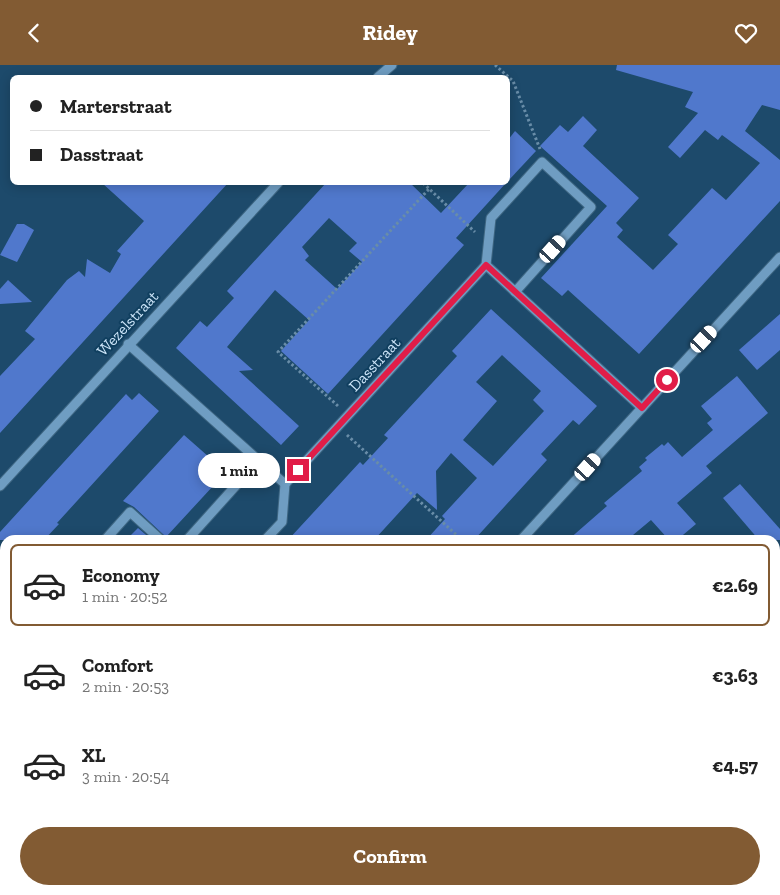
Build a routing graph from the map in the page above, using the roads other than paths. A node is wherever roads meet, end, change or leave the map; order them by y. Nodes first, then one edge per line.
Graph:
1 (392, 65) edge
2 (380, 75) edge
3 (276, 185) edge
4 (780, 257) edge
5 (486, 265) junction
6 (515, 292) junction
7 (128, 344) junction
8 (642, 408) junction
9 (258, 461) junction
10 (284, 484) junction
11 (0, 486) edge
12 (109, 535) edge
13 (155, 535) edge
14 (191, 535) edge
15 (270, 535) edge
16 (526, 535) edge

1 - 2 street
3 - 7 street, Wezelstraat
4 - 8 street
5 - 6 street
5 - 6 street
5 - 10 street, Dasstraat
6 - 8 street
7 - 9 street
7 - 11 street, Wezelstraat
8 - 16 street
9 - 10 street
9 - 14 street
10 - 15 street
12 - 13 street

